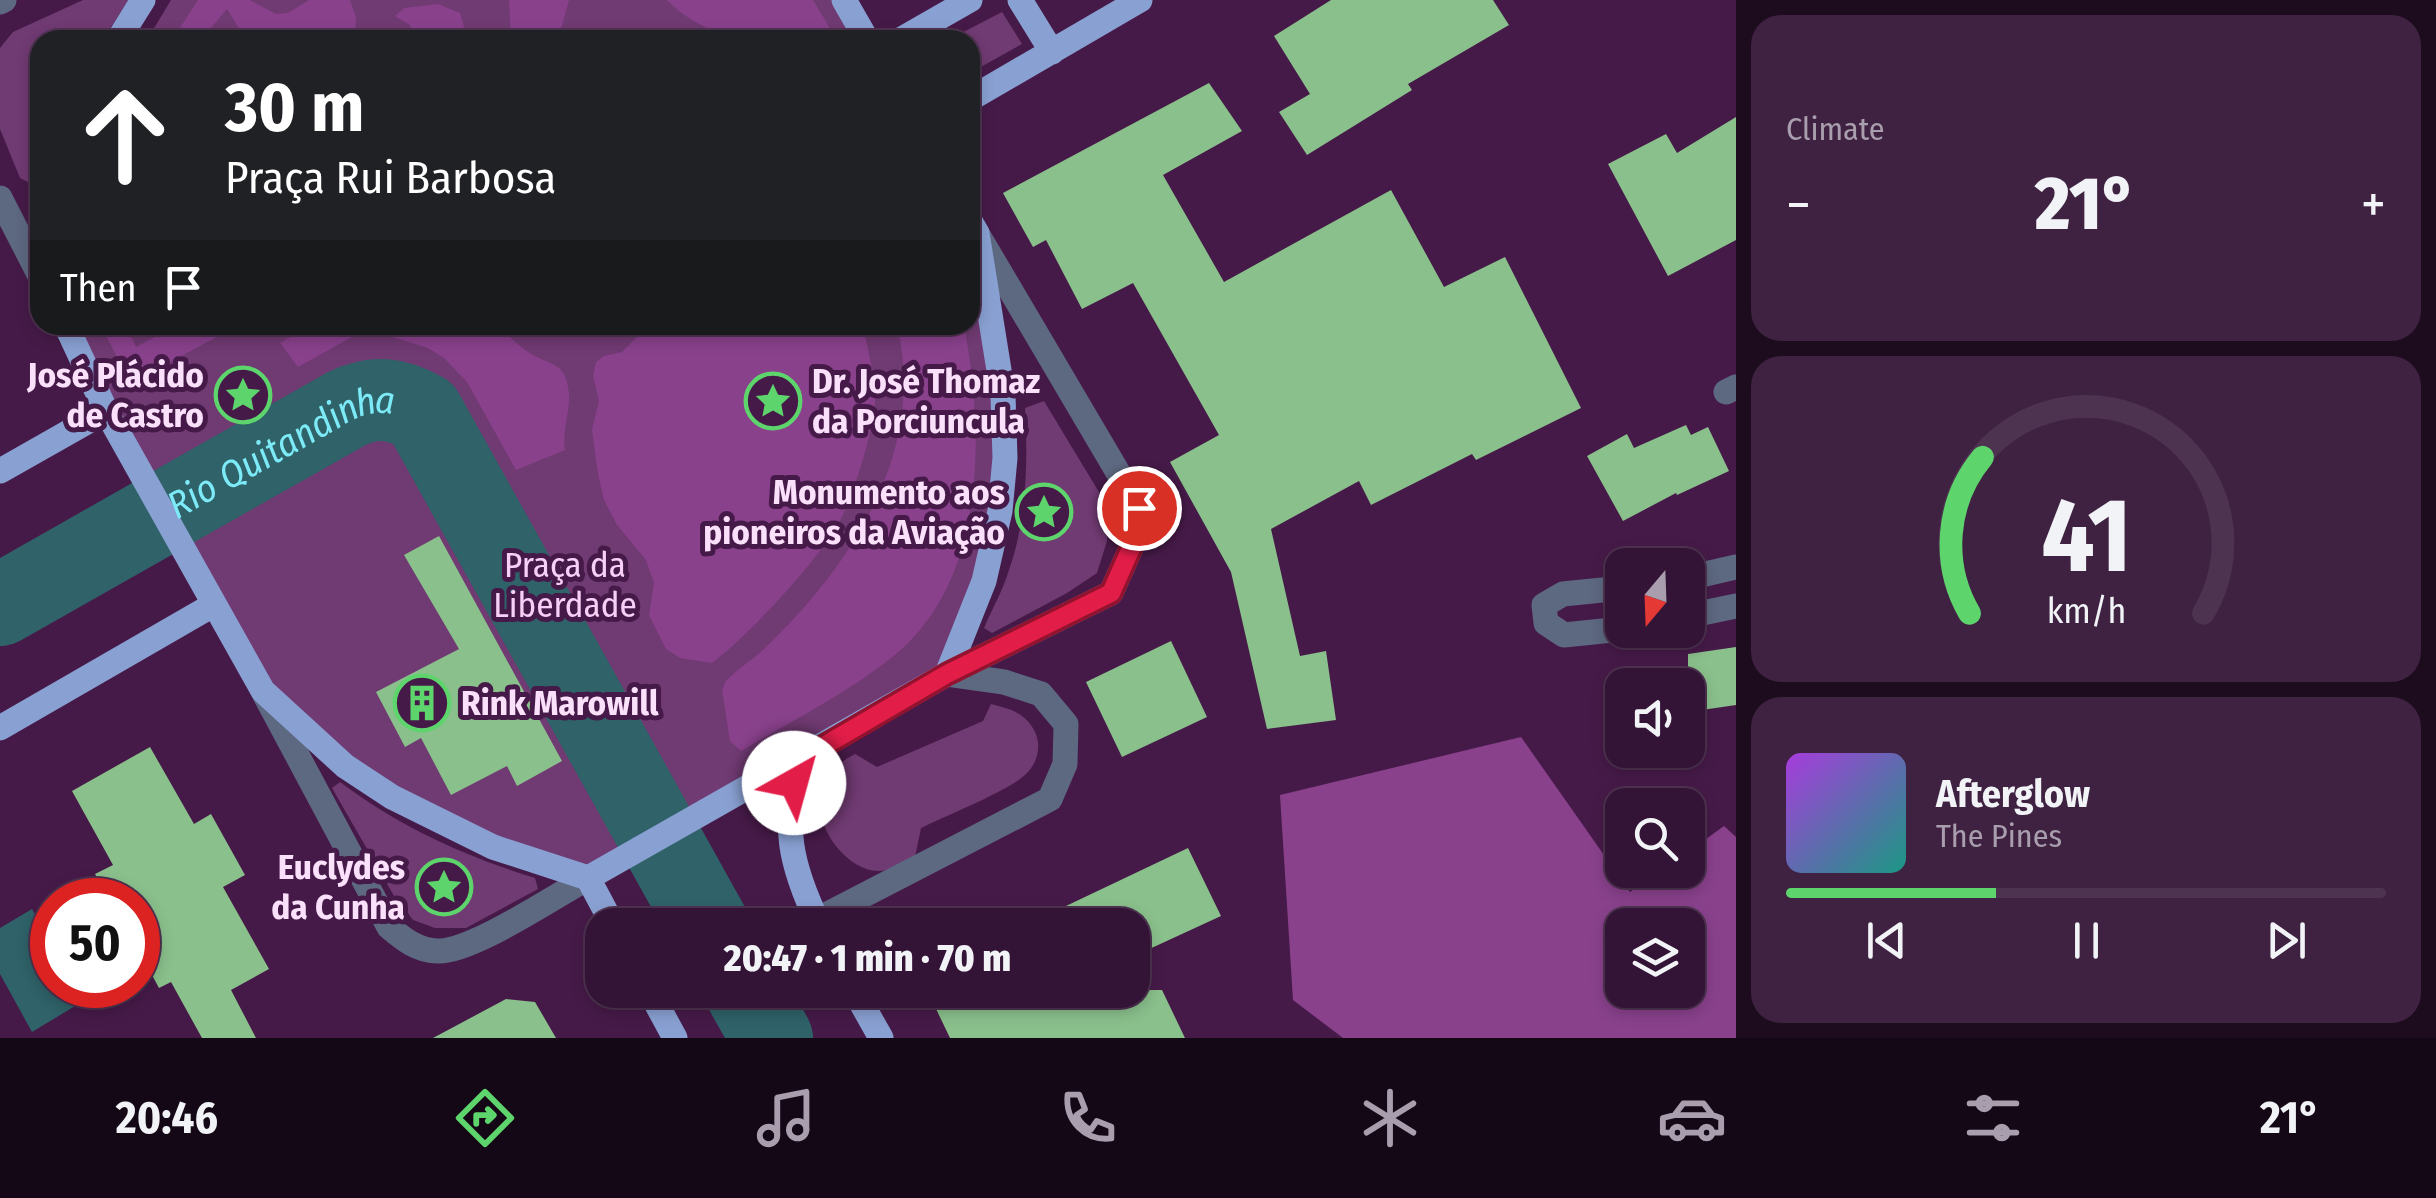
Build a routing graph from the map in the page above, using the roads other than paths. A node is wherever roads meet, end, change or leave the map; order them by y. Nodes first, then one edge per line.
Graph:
1 (143, 0) edge
2 (844, 0) edge
3 (970, 0) edge
4 (1020, 0) edge
5 (1140, 0) edge
6 (124, 30) edge
7 (862, 30) edge
8 (918, 30) edge
9 (1052, 52) junction
10 (980, 93) edge
11 (0, 198) edge
12 (980, 239) edge
13 (30, 256) edge
14 (980, 266) edge
15 (71, 335) edge
16 (106, 411) junction
17 (0, 471) edge
18 (1736, 568) edge
19 (1705, 574) edge
20 (1605, 590) edge
21 (213, 605) junction
22 (1736, 606) edge
23 (1705, 612) edge
24 (1605, 631) edge
25 (947, 674) junction
26 (262, 691) junction
27 (0, 728) edge
28 (798, 761) junction
29 (588, 878) junction
30 (604, 908) edge
31 (812, 908) edge
32 (845, 908) edge
33 (658, 1008) edge
34 (864, 1008) edge
35 (675, 1038) edge
36 (881, 1038) edge

1 - 6 main road
2 - 7 main road
3 - 8 main road
4 - 9 main road
5 - 9 main road
9 - 10 main road
11 - 13 street
12 - 25 street
14 - 25 main road
15 - 16 main road
16 - 17 main road
16 - 21 main road
18 - 19 street
20 - 24 street
21 - 26 main road
21 - 27 main road
22 - 23 street
25 - 28 main road
25 - 32 street
26 - 29 main road
26 - 29 street
28 - 29 main road
28 - 31 main road
29 - 30 main road
33 - 35 main road
34 - 36 main road

